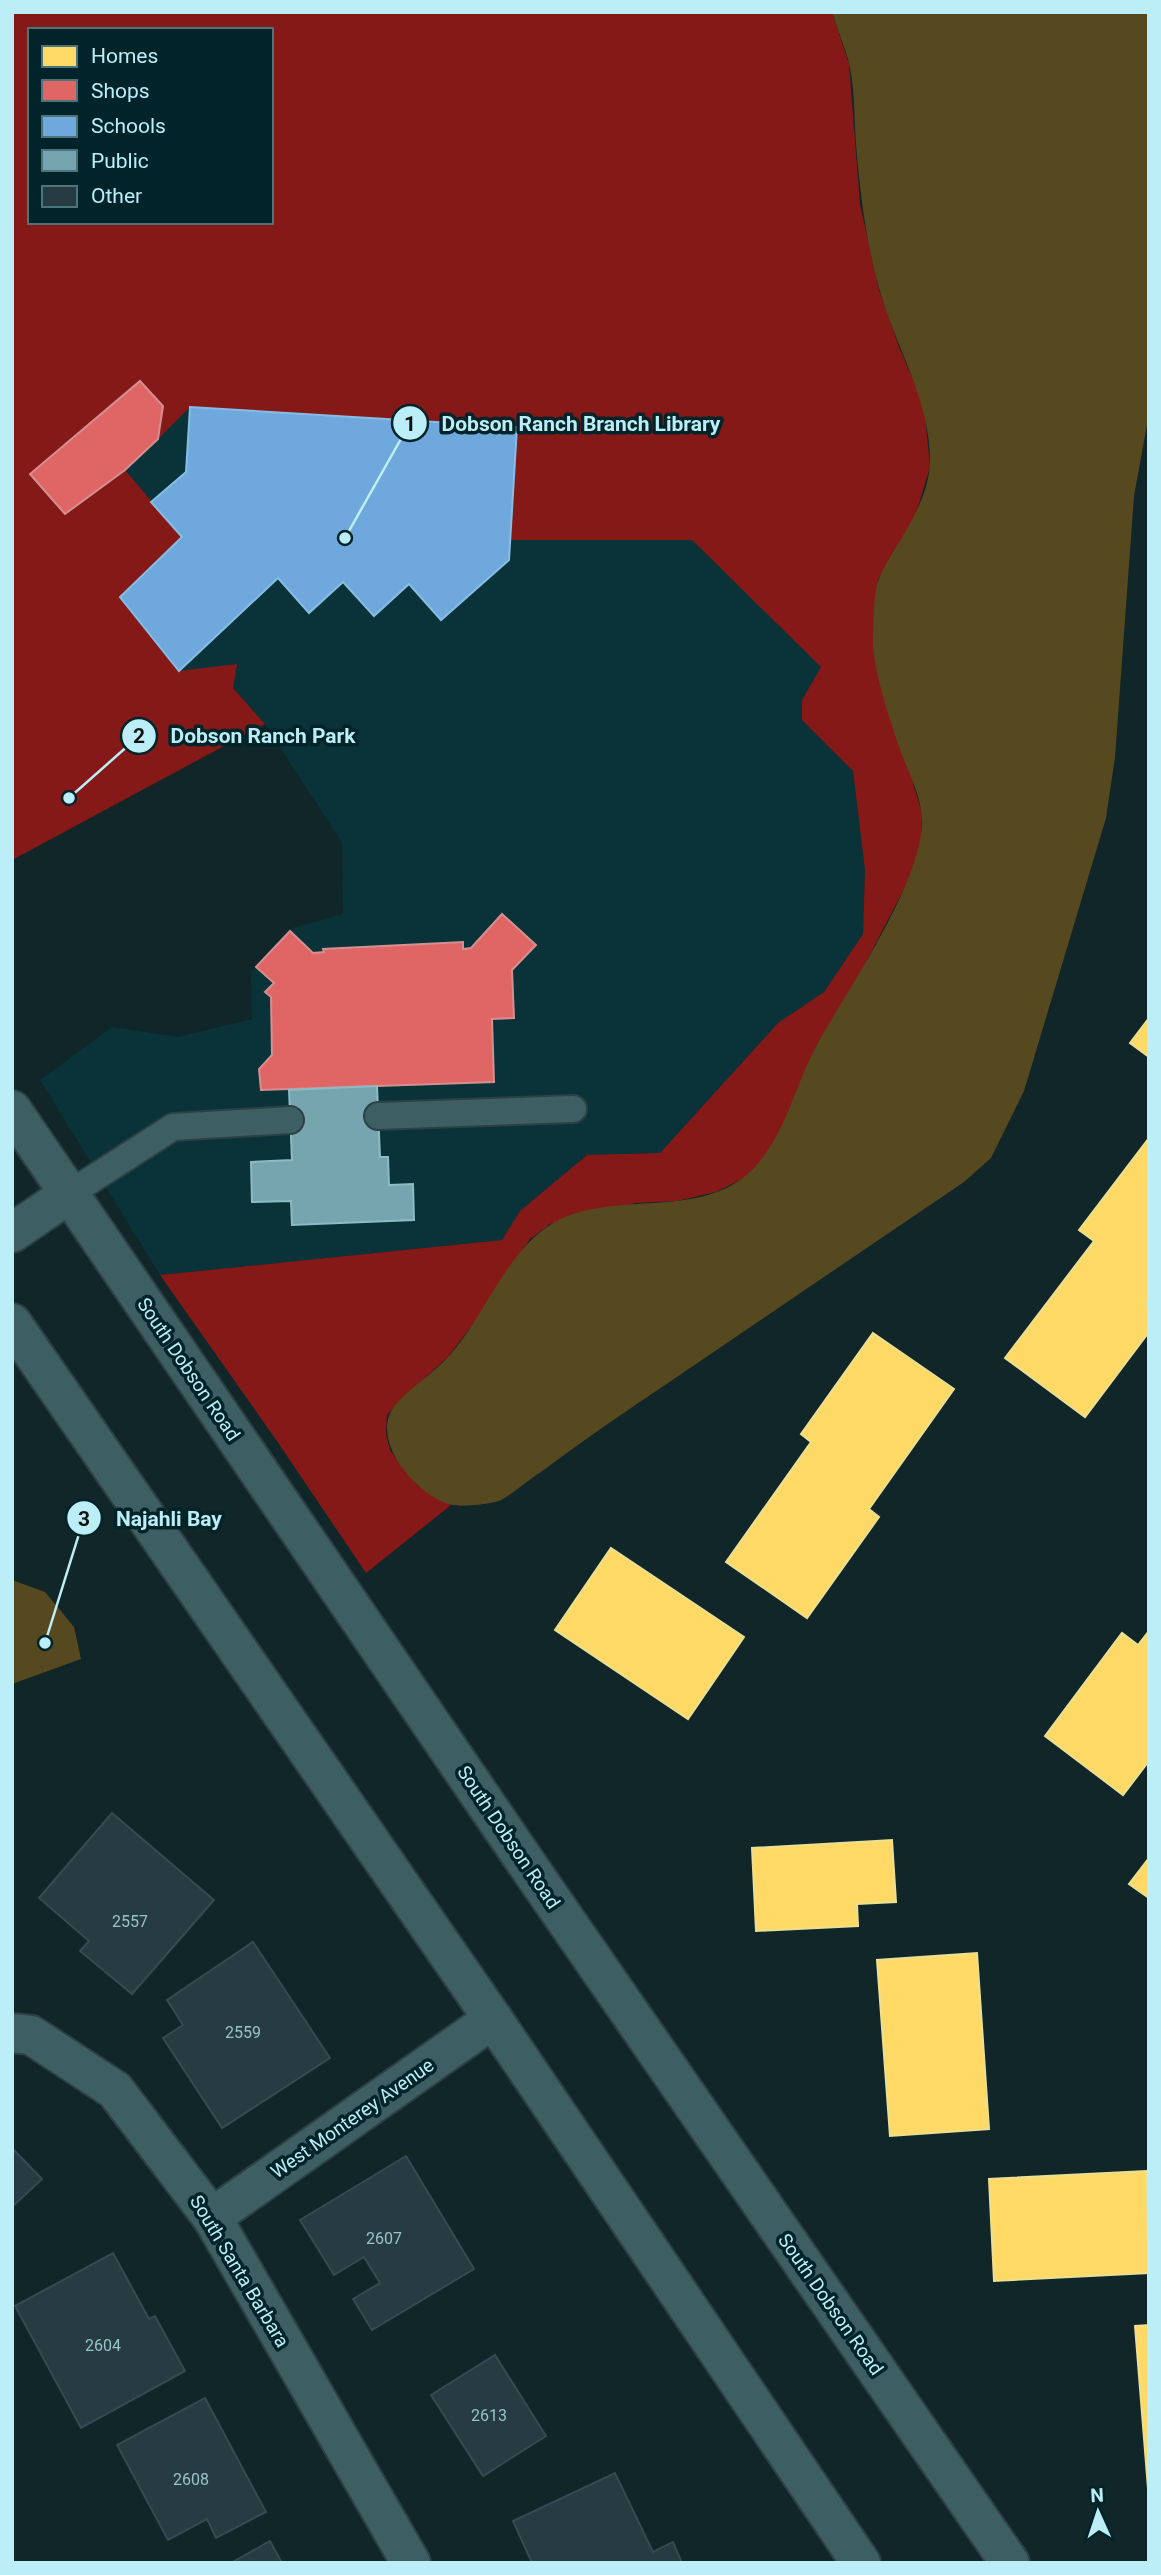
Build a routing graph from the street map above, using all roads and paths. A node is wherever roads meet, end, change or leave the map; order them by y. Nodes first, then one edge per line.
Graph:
1 (573, 1109) dead end
2 (12, 1110) edge
3 (378, 1116) dead end
4 (290, 1120) dead end
5 (69, 1194) junction
6 (12, 1233) edge
7 (12, 1323) edge
8 (493, 2019) junction
9 (12, 2033) edge
10 (213, 2219) junction
11 (411, 2563) edge
12 (861, 2563) edge
13 (1010, 2563) edge

1 - 3 lane
2 - 5 main road, South Dobson Road
4 - 5 lane
5 - 6 main road
5 - 13 main road, South Dobson Road
7 - 8 main road
8 - 10 main road, West Monterey Avenue
8 - 12 main road
9 - 10 main road, South Santa Barbara
10 - 11 main road, South Santa Barbara

